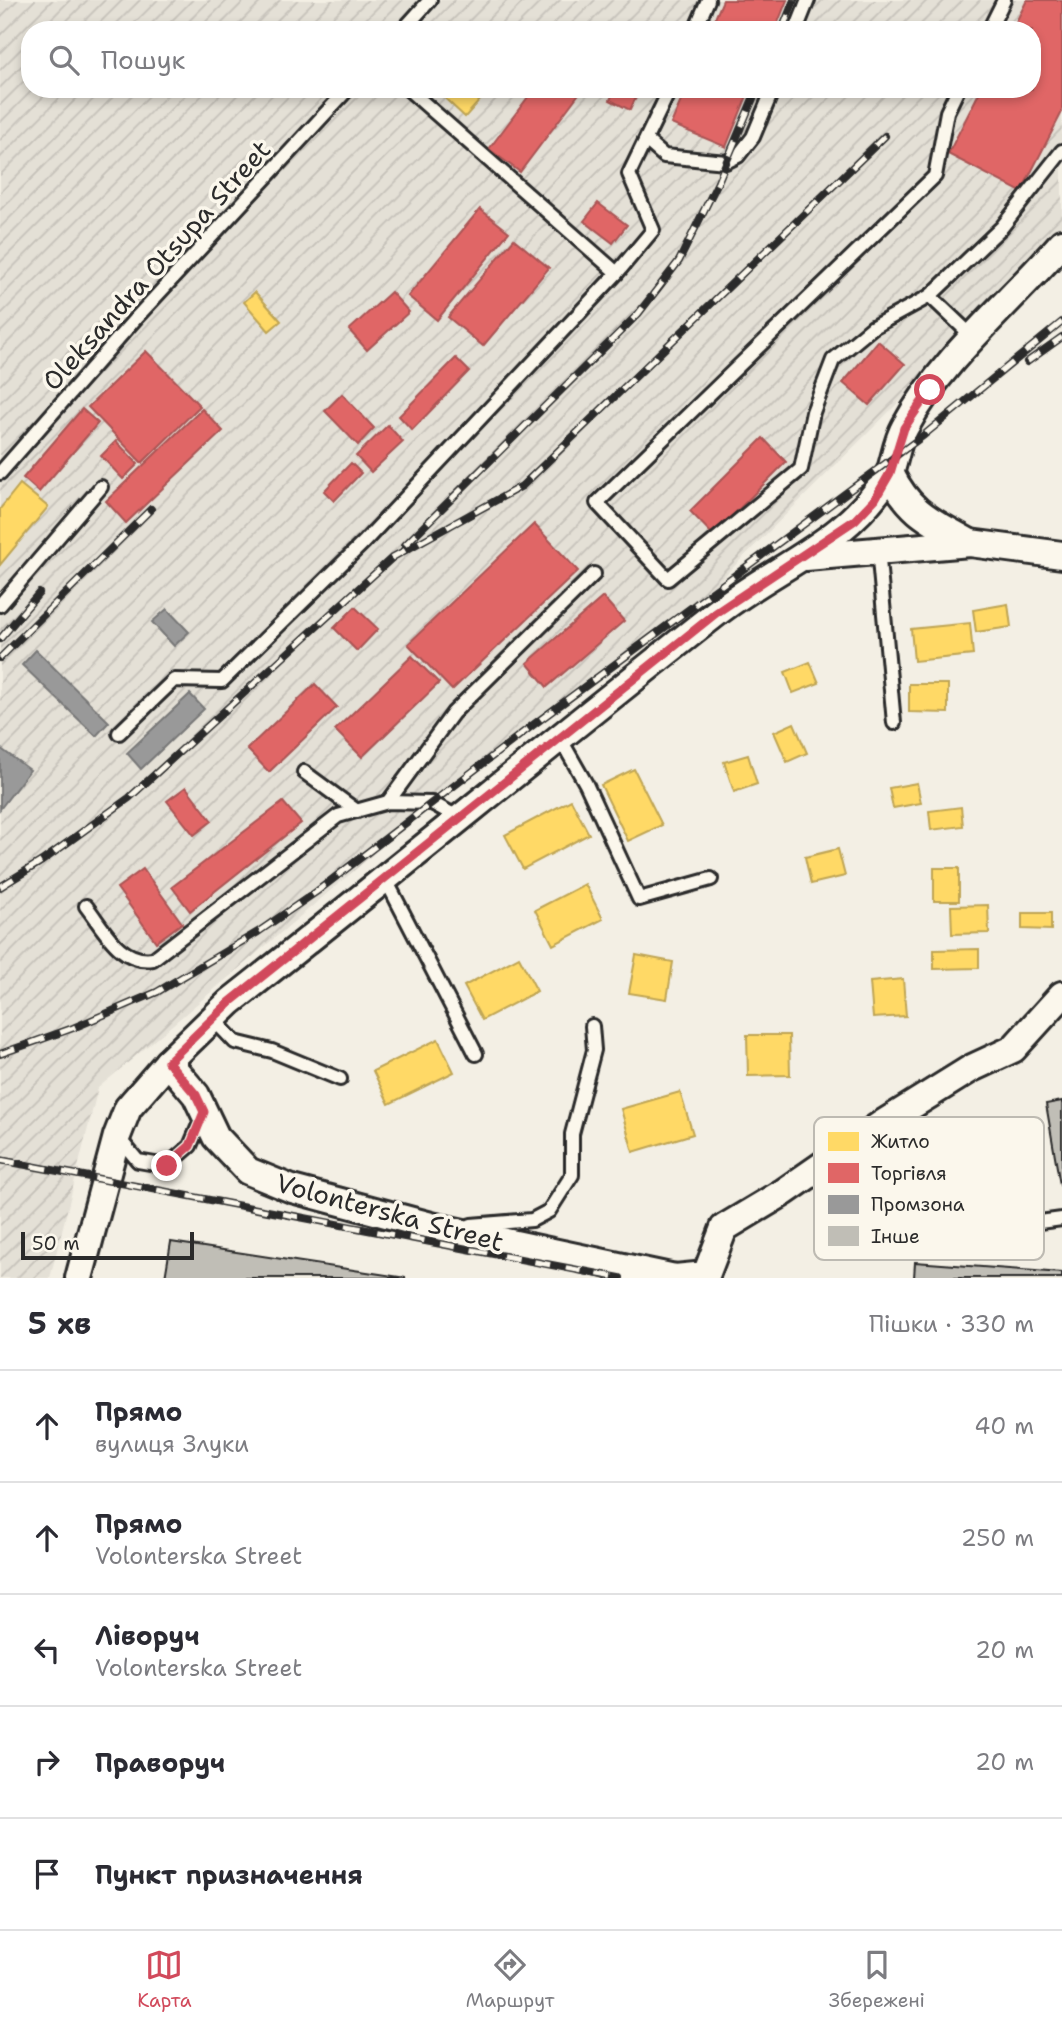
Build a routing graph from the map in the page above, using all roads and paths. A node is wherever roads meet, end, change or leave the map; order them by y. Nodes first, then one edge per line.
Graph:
1 (430, 0) edge
2 (708, 0) edge
3 (808, 0) edge
4 (1004, 0) edge
5 (411, 21) edge
6 (699, 21) edge
7 (800, 21) edge
8 (994, 21) edge
9 (340, 98) edge
10 (418, 98) edge
11 (666, 98) edge
12 (768, 98) edge
13 (954, 98) edge
14 (647, 141) junction
15 (1062, 151) edge
16 (1062, 243) edge
17 (617, 273) junction
18 (930, 296) junction
19 (974, 338) junction
20 (890, 473) junction
21 (0, 474) edge
22 (101, 487) dead end
23 (970, 543) junction
24 (878, 549) junction
25 (1062, 555) edge
26 (802, 558) junction
27 (594, 574) dead end
28 (0, 606) edge
29 (894, 723) dead end
30 (119, 733) dead end
31 (561, 740) junction
32 (304, 772) dead end
33 (388, 802) junction
34 (357, 811) junction
35 (461, 819) junction
36 (711, 878) dead end
37 (386, 880) junction
38 (86, 906) dead end
39 (1062, 995) edge
40 (213, 1019) junction
41 (592, 1026) dead end
42 (476, 1054) dead end
43 (168, 1062) junction
44 (340, 1079) dead end
45 (204, 1112) junction
46 (893, 1117) edge
47 (117, 1136) junction
48 (814, 1171) edge
49 (1062, 1219) edge
50 (1044, 1221) edge
51 (436, 1227) junction
52 (79, 1278) edge
53 (675, 1278) edge
54 (675, 1278) edge

1 - 5 lane
2 - 6 lane
3 - 7 lane
4 - 8 lane
9 - 21 lane, Oleksandra Otsupa Street
10 - 17 lane
11 - 14 lane
12 - 14 lane
13 - 18 lane
14 - 17 lane
15 - 18 lane
16 - 19 street
17 - 30 lane
18 - 19 lane
19 - 20 street
20 - 23 street
20 - 26 street
22 - 28 lane
23 - 24 street
23 - 25 street
24 - 26 street
24 - 29 lane
26 - 31 street
27 - 33 lane
31 - 35 street
31 - 36 lane
32 - 34 lane
33 - 34 lane
33 - 35 lane
34 - 38 lane
35 - 37 street
37 - 40 street
37 - 42 lane
39 - 46 street, Volonterska Street
40 - 43 street
40 - 44 lane
41 - 51 lane
43 - 45 street, Volonterska Street
43 - 47 street
45 - 47 lane
45 - 51 street, Volonterska Street
47 - 52 street
48 - 53 street, Volonterska Street
49 - 50 lane
51 - 54 street, Volonterska Street

